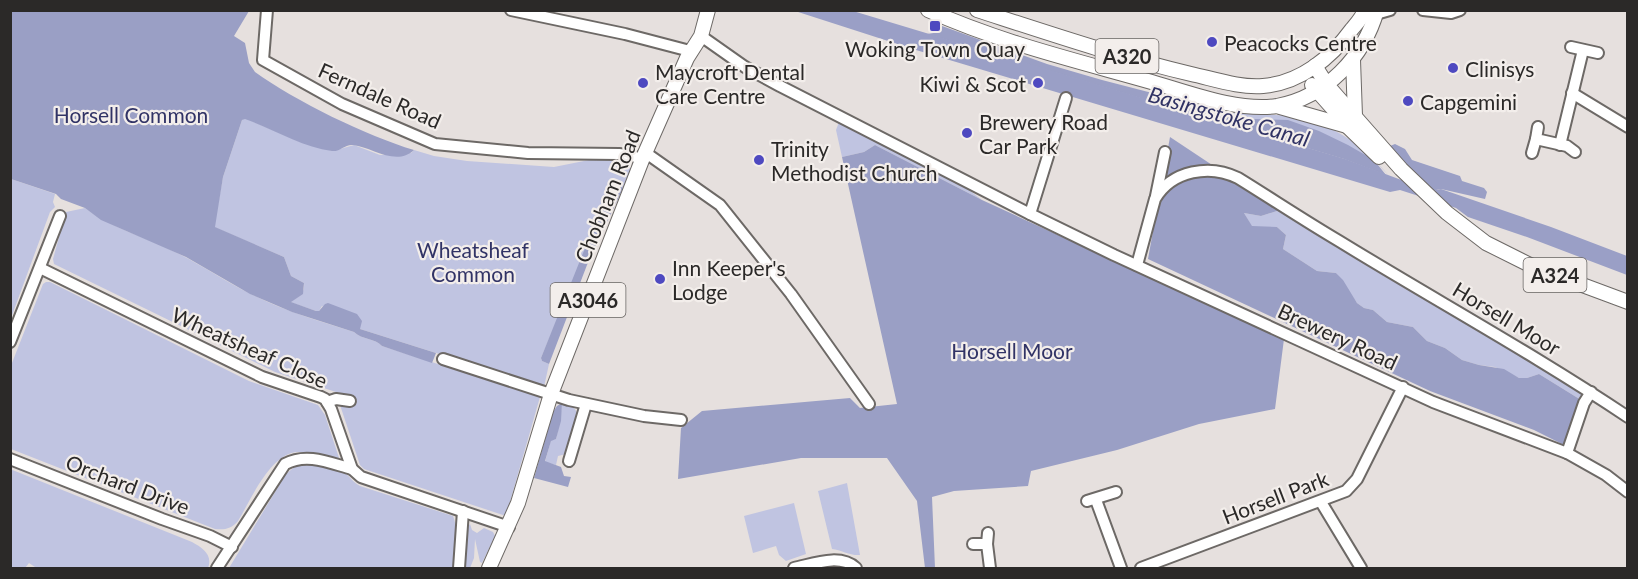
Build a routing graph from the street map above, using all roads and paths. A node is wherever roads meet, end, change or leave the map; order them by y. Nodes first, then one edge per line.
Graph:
1 (267, 10) edge
2 (511, 10) edge
3 (708, 10) edge
4 (927, 10) edge
5 (977, 10) edge
6 (1360, 10) edge
7 (1423, 10) edge
8 (1460, 10) edge
9 (1377, 11) edge
10 (1354, 27) junction
11 (700, 36) junction
12 (1571, 47) dead end
13 (1583, 50) junction
14 (690, 51) junction
15 (1598, 53) dead end
16 (1353, 60) junction
17 (1310, 70) junction
18 (1322, 88) junction
19 (1572, 93) junction
20 (1065, 99) dead end
21 (1277, 106) junction
22 (1351, 121) junction
23 (1538, 127) dead end
24 (1628, 127) edge
25 (1536, 139) junction
26 (1560, 145) junction
27 (1166, 152) dead end
28 (1575, 152) dead end
29 (1532, 153) dead end
30 (644, 157) junction
31 (1385, 157) junction
32 (1155, 199) junction
33 (1030, 214) junction
34 (60, 216) dead end
35 (1486, 243) junction
36 (1137, 265) junction
37 (40, 268) junction
38 (1628, 302) edge
39 (10, 342) edge
40 (443, 360) dead end
41 (1403, 387) junction
42 (1591, 392) junction
43 (550, 394) junction
44 (350, 401) dead end
45 (327, 402) junction
46 (586, 404) junction
47 (868, 404) dead end
48 (1628, 417) edge
49 (681, 420) dead end
50 (1567, 453) junction
51 (10, 459) edge
52 (569, 461) dead end
53 (352, 469) junction
54 (1110, 491) dead end
55 (1628, 492) edge
56 (1322, 502) junction
57 (463, 511) junction
58 (510, 527) junction
59 (973, 544) dead end
60 (232, 547) junction
61 (218, 568) edge
62 (459, 568) edge
63 (489, 568) edge
64 (794, 568) edge
65 (856, 568) edge
66 (990, 568) edge
67 (1121, 568) edge
68 (1141, 568) edge
69 (1361, 568) edge

1 - 30 street, Ferndale Road
2 - 14 street
3 - 11 main road, Chobham Road / A3046
4 - 21 main road, A320
5 - 17 main road, A320
6 - 10 main road, A320
7 - 8 street
9 - 10 main road
9 - 16 main road, A320
10 - 17 main road, A320
11 - 14 main road, Chobham Road / A3046
11 - 33 street, Brewery Road
12 - 13 street
13 - 15 street
13 - 19 street
14 - 30 main road, Chobham Road / A3046
16 - 18 main road, A320
16 - 22 main road
17 - 18 main road, A324
18 - 21 main road, A320
18 - 22 main road, A324
19 - 24 street
19 - 26 street
20 - 33 street
21 - 22 main road
22 - 31 main road, A324
23 - 25 street
25 - 26 street
25 - 29 street
26 - 28 street
27 - 32 street
30 - 43 main road, Chobham Road / A3046
30 - 47 street
31 - 35 main road, A324
31 - 35 main road, A324
32 - 36 street
32 - 42 street, Horsell Moor
33 - 36 street, Brewery Road
34 - 37 street
35 - 38 main road, A324
36 - 41 street, Brewery Road
37 - 39 street
37 - 45 street, Wheatsheaf Close
40 - 43 street
41 - 50 street, Brewery Road
41 - 56 street, Horsell Park
42 - 48 street, Horsell Moor
42 - 50 street
43 - 46 street
43 - 58 main road, Chobham Road / A3046
44 - 45 street
45 - 53 street, Wheatsheaf Close
46 - 49 street
46 - 52 street
50 - 55 street, Brewery Road
51 - 60 street, Orchard Drive
53 - 57 street
53 - 60 street
54 - 67 street
56 - 68 street, Horsell Park
56 - 69 street
57 - 58 street
57 - 62 street
58 - 63 main road, Chobham Road / A3046
59 - 66 street
60 - 61 street
64 - 65 street

